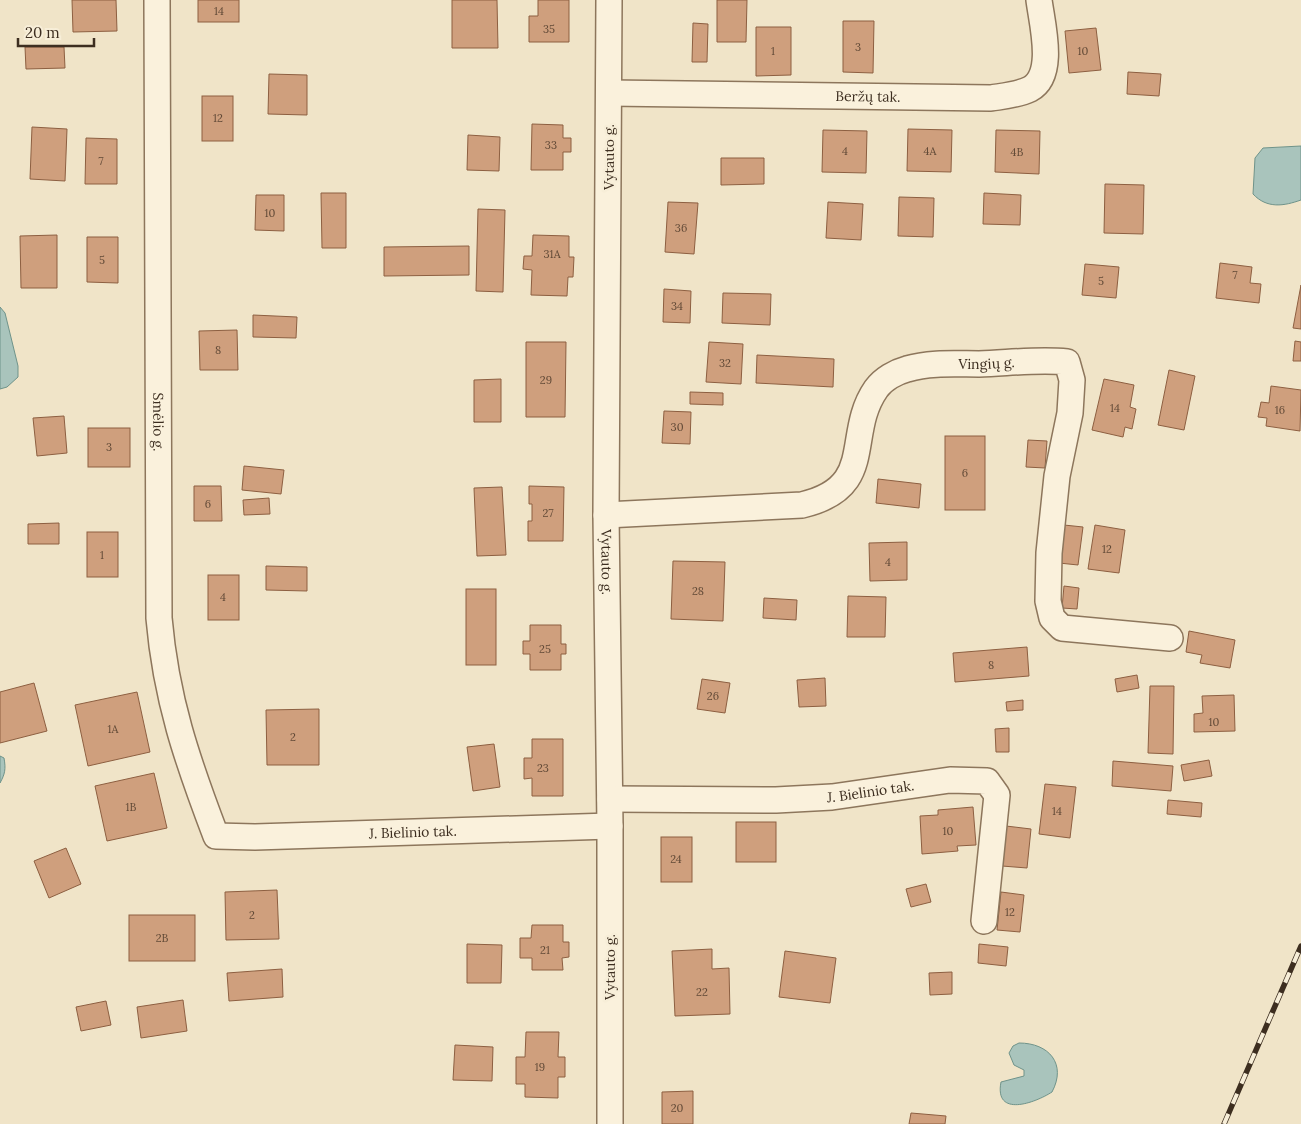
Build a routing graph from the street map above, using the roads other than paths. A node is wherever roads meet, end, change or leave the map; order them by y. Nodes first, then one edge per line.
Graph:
1 (157, 0) edge
2 (609, 0) edge
3 (1039, 0) edge
4 (609, 93) junction
5 (606, 515) junction
6 (1170, 638) dead end
7 (610, 799) junction
8 (610, 826) junction
9 (216, 836) joint
10 (984, 921) dead end
11 (610, 1124) edge

1 - 9 street, Smėlio g.
2 - 4 street, Vytauto g.
3 - 4 street, Beržų tak.
4 - 5 street, Vytauto g.
5 - 6 street, Vingių g.
5 - 7 street, Vytauto g.
7 - 8 street, Vytauto g.
7 - 10 street, J. Bielinio tak.
8 - 9 street, J. Bielinio tak.
8 - 11 street, Vytauto g.

